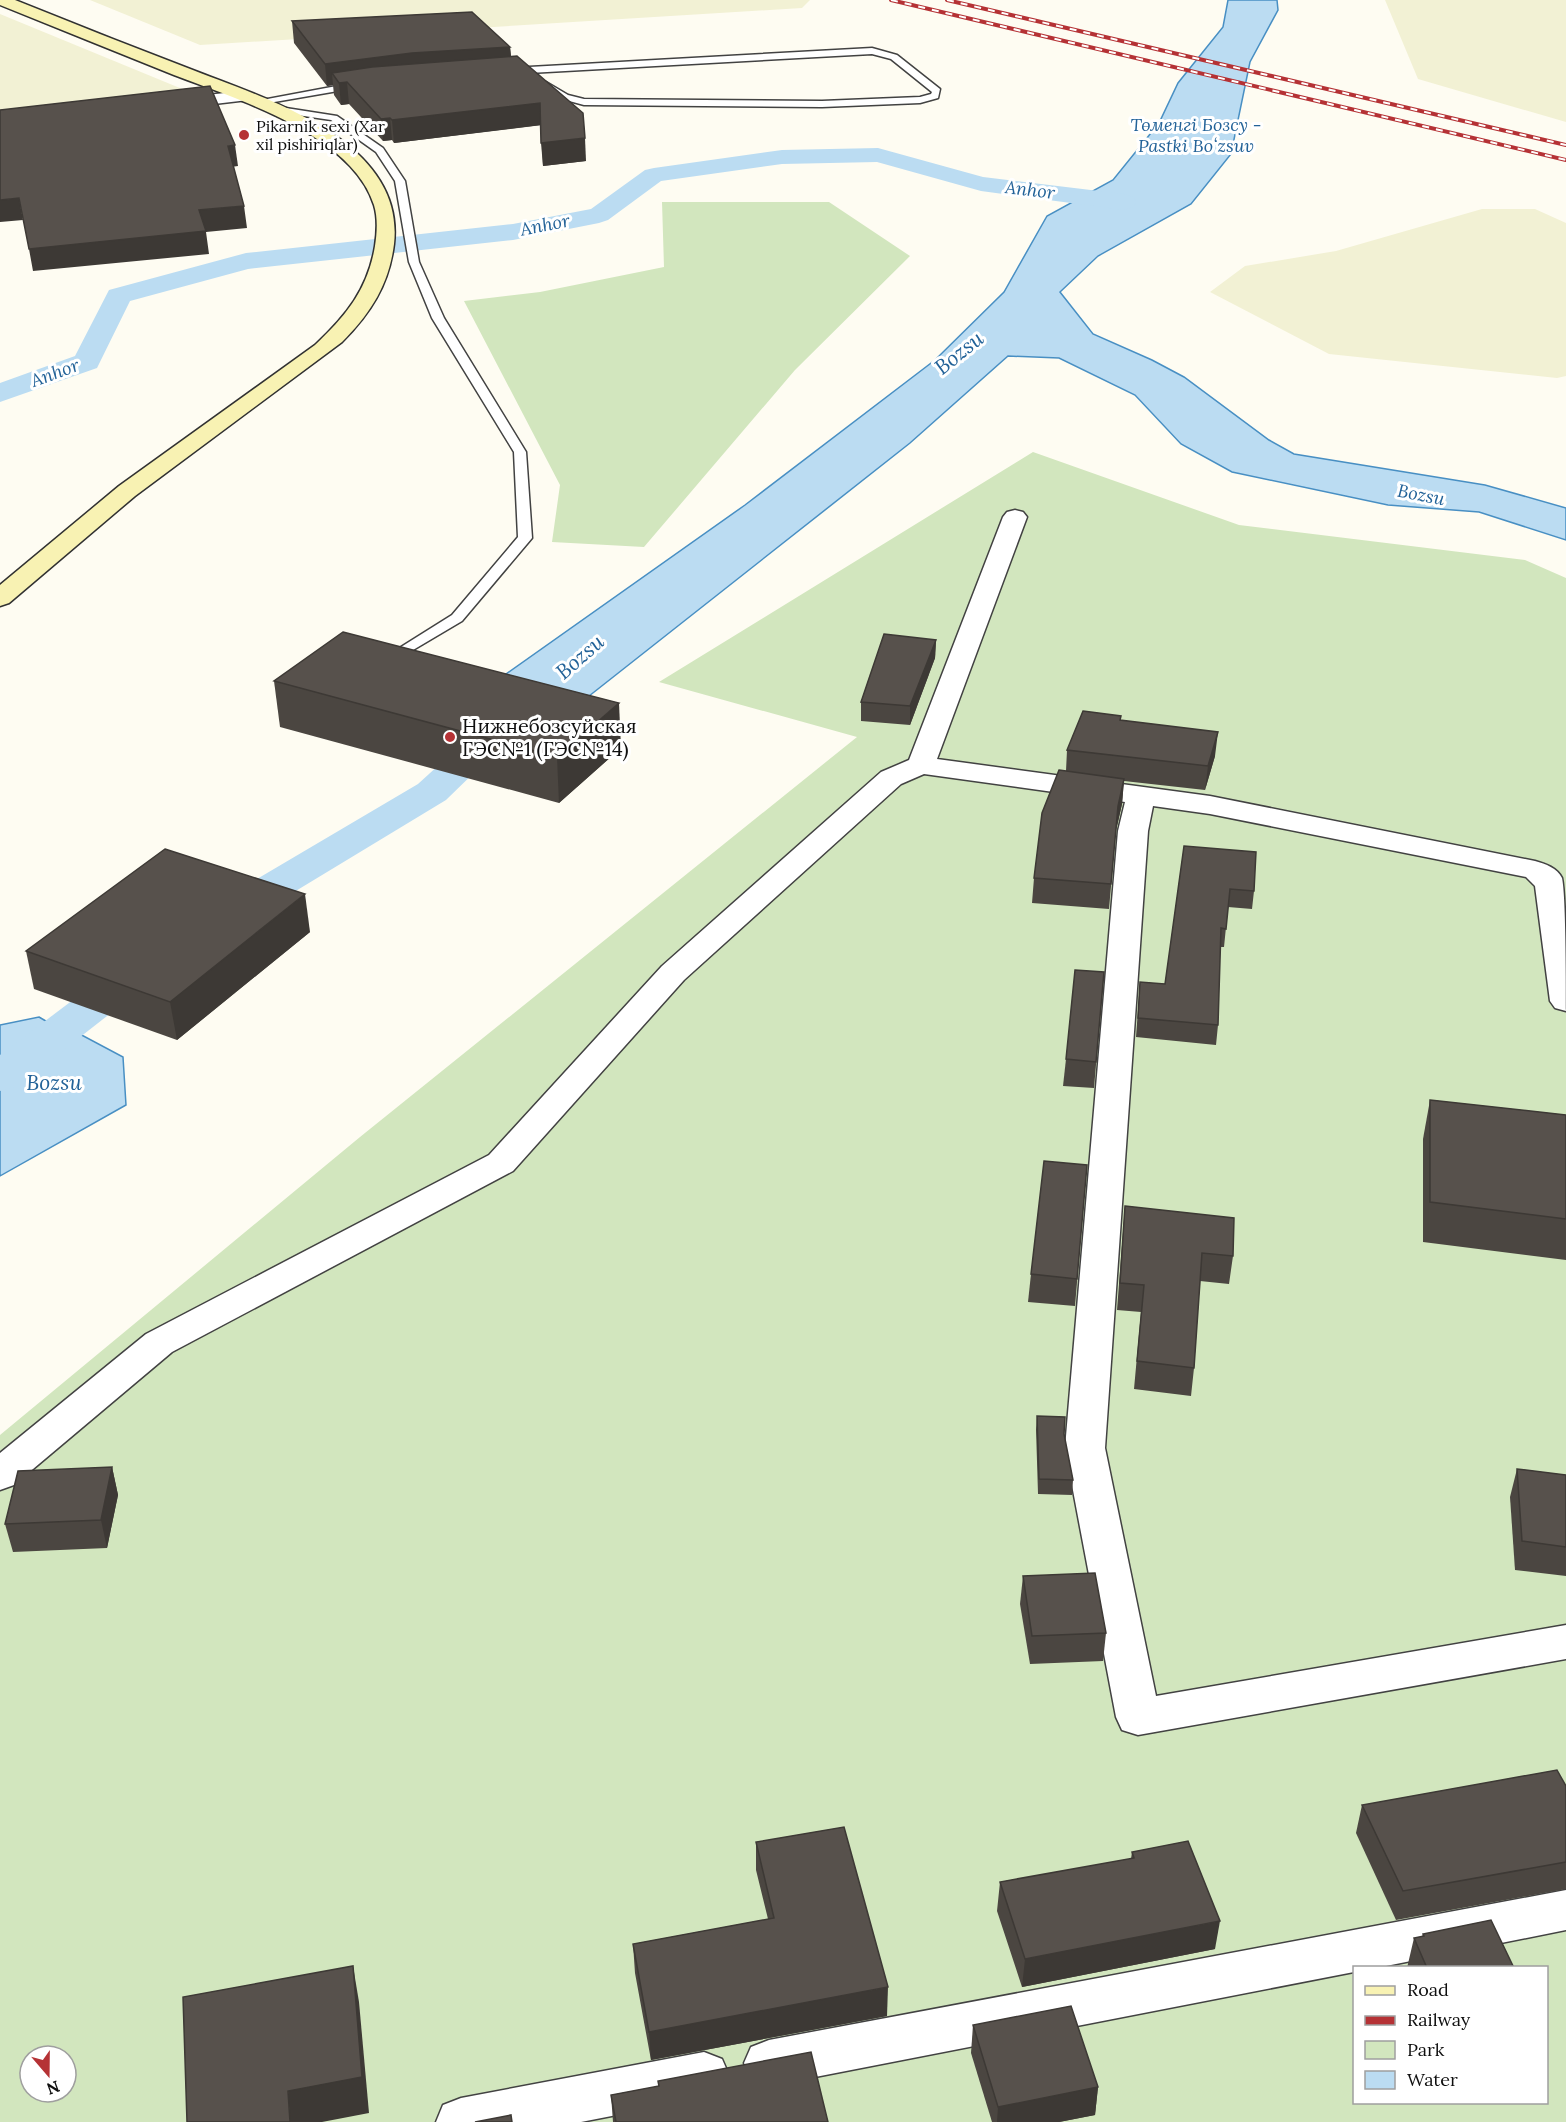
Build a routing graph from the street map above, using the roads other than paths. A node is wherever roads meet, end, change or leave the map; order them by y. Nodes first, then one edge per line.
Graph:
1 (2, 0) edge
2 (519, 70) junction
3 (499, 72) edge
4 (365, 85) edge
5 (257, 102) junction
6 (150, 107) edge
7 (1015, 517) dead end
8 (0, 598) edge
9 (408, 647) edge
10 (921, 765) junction
11 (1140, 797) junction
12 (1566, 1001) edge
13 (0, 1475) edge
14 (1566, 1642) edge
15 (1566, 1910) edge
16 (461, 2122) edge

1 - 5 main road
2 - 2 lane
2 - 3 lane
4 - 5 lane
5 - 6 street
5 - 8 main road
5 - 9 lane
7 - 10 street
10 - 11 street
10 - 13 street
11 - 12 street
11 - 14 street
15 - 16 street

